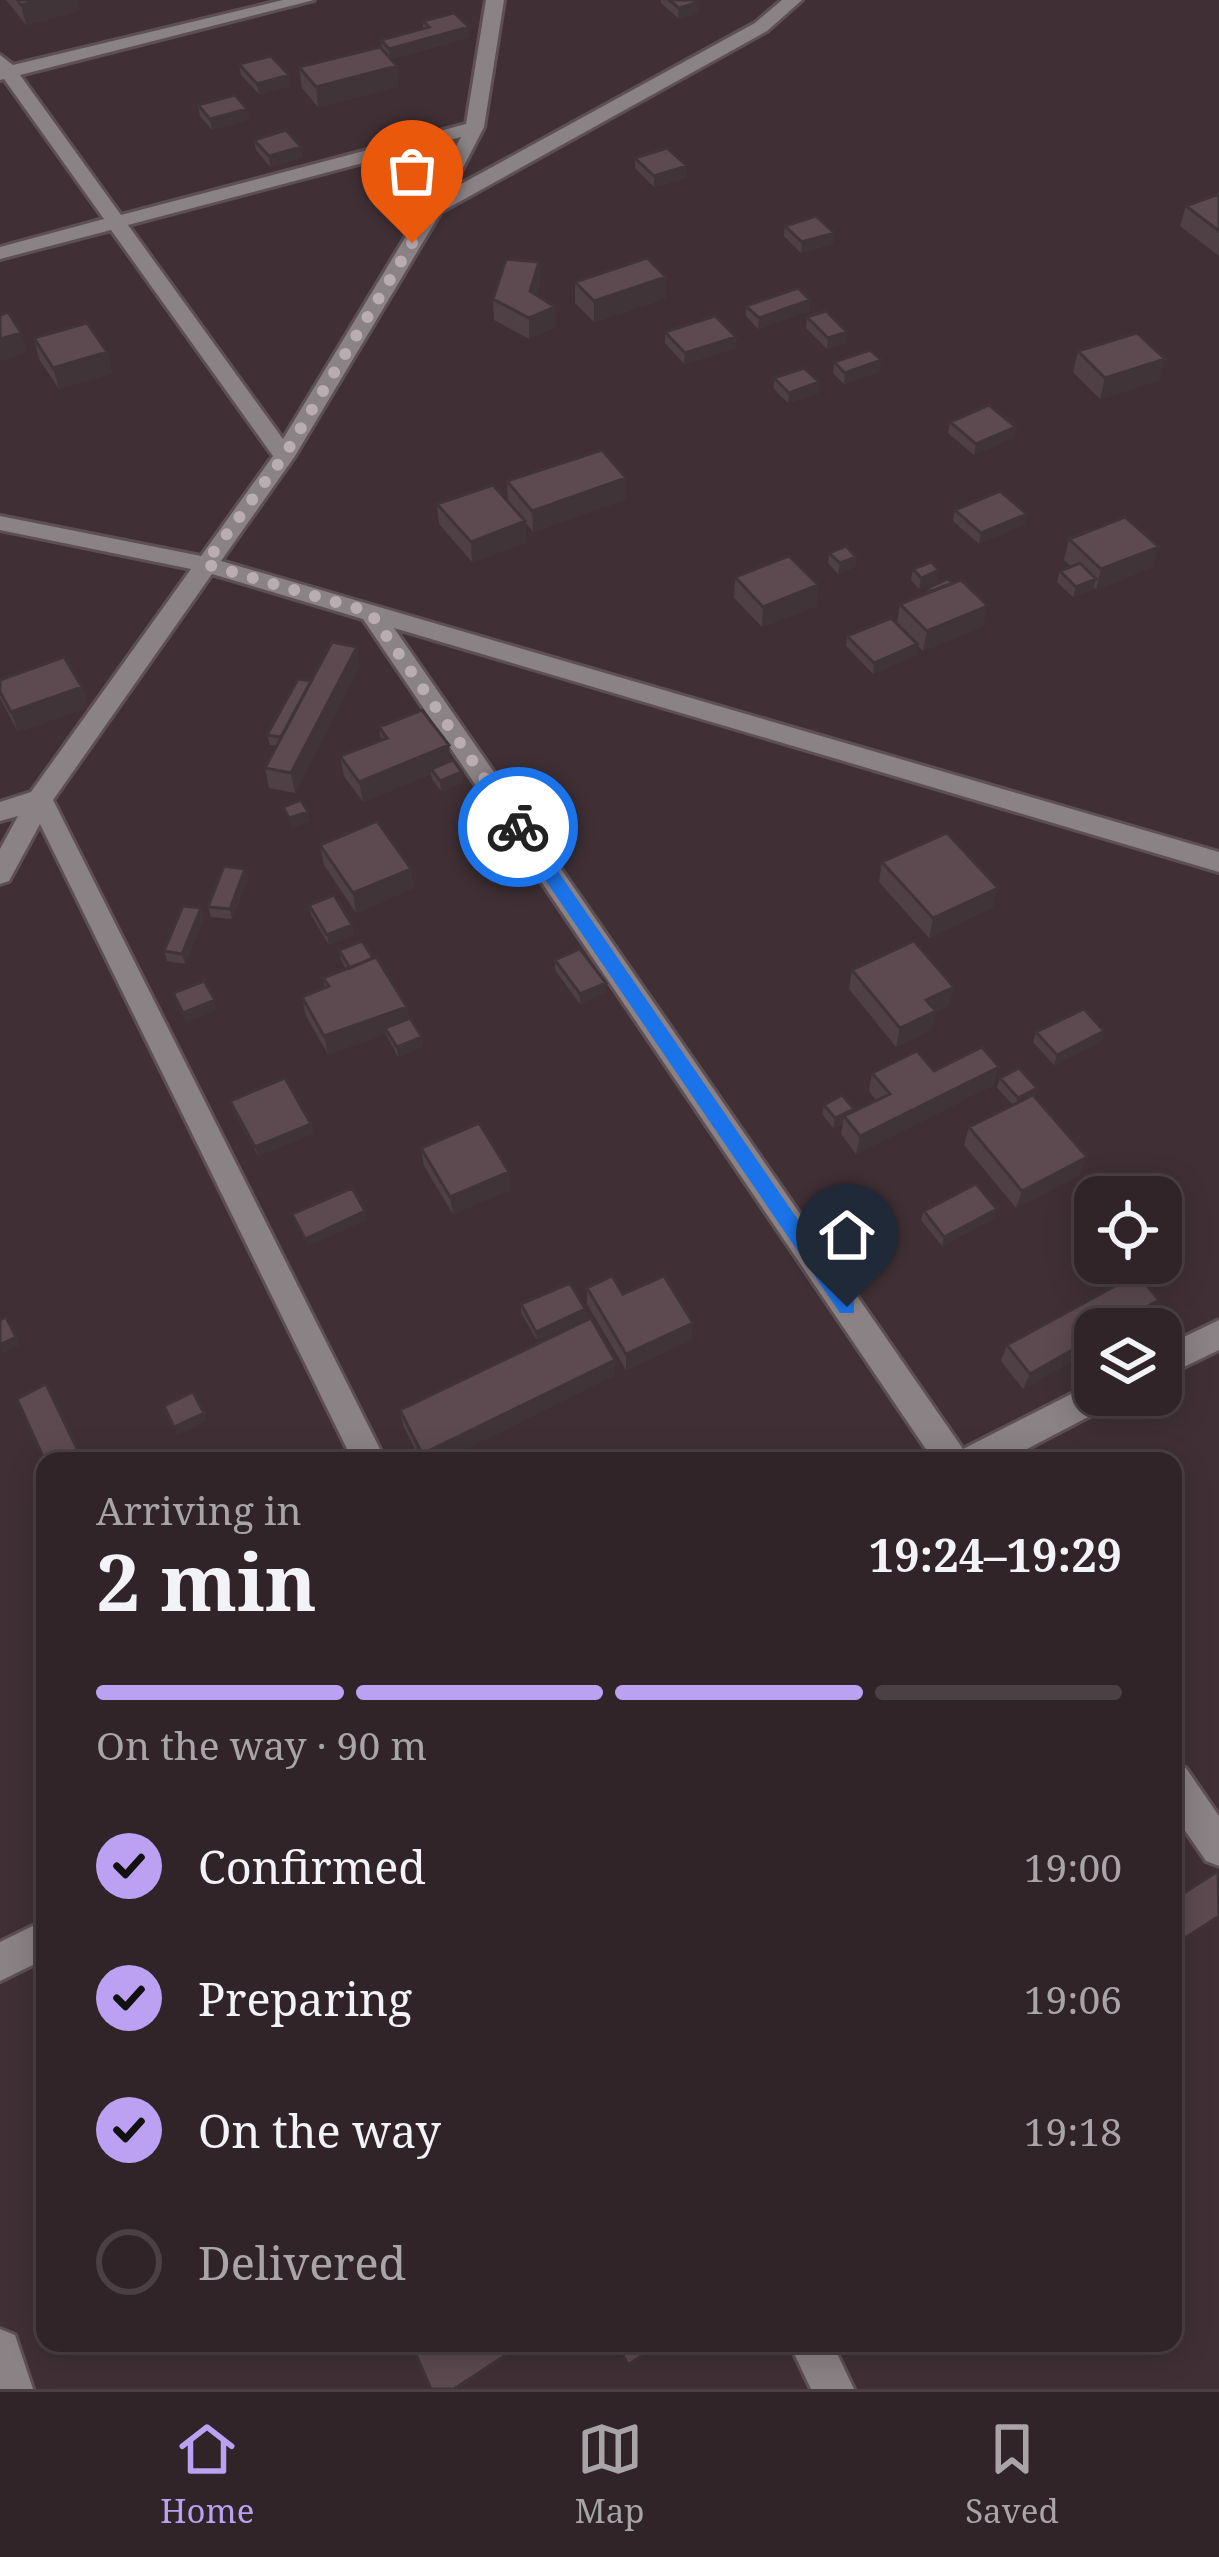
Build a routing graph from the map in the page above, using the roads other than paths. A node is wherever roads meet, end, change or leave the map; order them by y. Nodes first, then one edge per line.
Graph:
1 (305, 0) edge
2 (495, 0) edge
3 (793, 0) edge
4 (3, 69) edge
5 (475, 127) junction
6 (433, 208) junction
7 (115, 222) junction
8 (0, 253) edge
9 (284, 456) junction
10 (0, 523) edge
11 (205, 564) junction
12 (370, 612) junction
13 (40, 799) junction
14 (0, 812) edge
15 (1219, 862) edge
16 (0, 874) edge
17 (1219, 1334) edge
18 (1182, 1353) edge
19 (1074, 1408) edge
20 (366, 1452) edge
21 (947, 1452) edge
22 (989, 1452) edge
23 (1182, 1794) edge
24 (1219, 1848) edge
25 (36, 1944) edge
26 (0, 1962) edge
27 (0, 2350) edge
28 (814, 2352) edge
29 (12, 2389) edge
30 (833, 2389) edge

1 - 4 street
2 - 5 street
3 - 6 street
4 - 7 street
5 - 6 street
5 - 7 street
6 - 9 street
7 - 8 street
7 - 9 street
9 - 11 street
10 - 11 street
11 - 12 street
11 - 13 street
12 - 15 street
12 - 21 street
13 - 14 street
13 - 16 street
13 - 20 street
17 - 18 street
19 - 22 street
23 - 24 street
25 - 26 street
27 - 29 street
28 - 30 street

